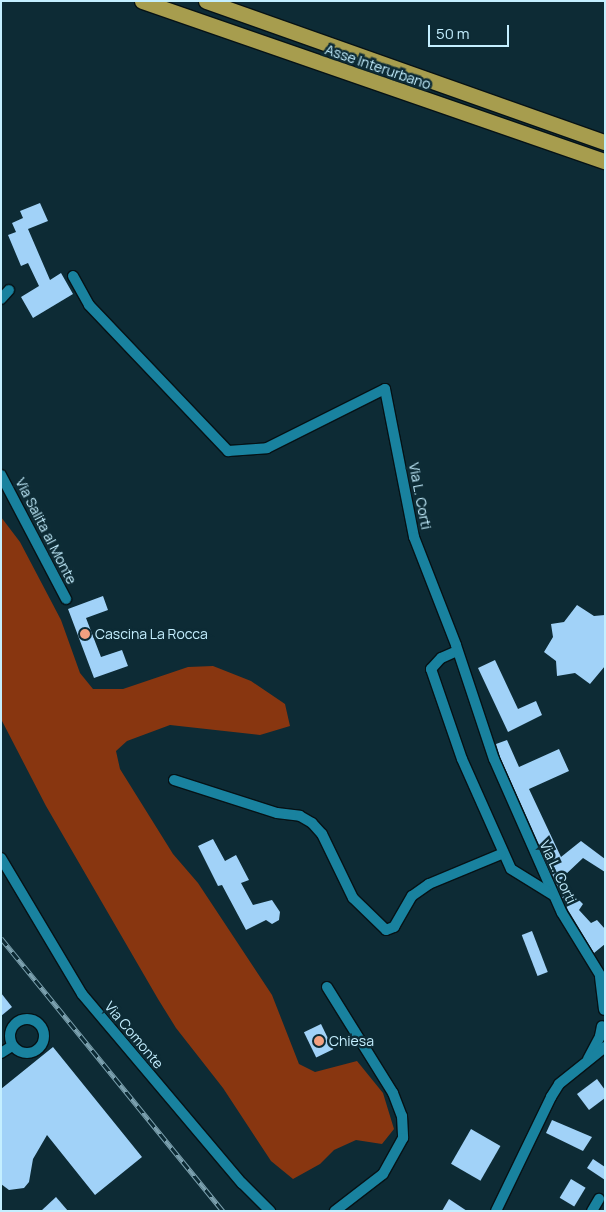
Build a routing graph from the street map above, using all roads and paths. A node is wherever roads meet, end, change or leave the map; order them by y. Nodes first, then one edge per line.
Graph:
1 (142, 1) edge
2 (206, 1) edge
3 (227, 1) edge
4 (366, 59) junction
5 (605, 142) edge
6 (605, 160) edge
7 (73, 276) dead end
8 (10, 290) dead end
9 (1, 299) edge
10 (1, 475) edge
11 (66, 599) dead end
12 (457, 651) junction
13 (174, 780) dead end
14 (501, 854) junction
15 (1, 858) edge
16 (553, 895) junction
17 (603, 980) edge
18 (327, 987) dead end
19 (605, 1010) edge
20 (603, 1028) edge
21 (12, 1046) dead end
22 (605, 1047) edge
23 (1, 1053) edge
24 (581, 1067) junction
25 (599, 1199) dead end
26 (270, 1211) edge
27 (335, 1211) edge
28 (496, 1211) edge
29 (592, 1211) edge

1 - 6 highway, Asse Interurbano
2 - 4 highway
3 - 4 highway
4 - 5 highway, Asse Interurbano
7 - 12 street, Via L. Corti
8 - 9 street
10 - 11 street, Via Salita al Monte
12 - 14 street
12 - 16 street, Via L. Corti
13 - 14 street
14 - 16 street
15 - 26 street, Via Comonte
16 - 17 street, Via L. Corti
17 - 19 street, Via L. Corti
18 - 27 street
19 - 20 street, Via L. Corti
20 - 24 street, Via L. Corti
21 - 23 street
22 - 24 street
24 - 28 street
25 - 29 street

